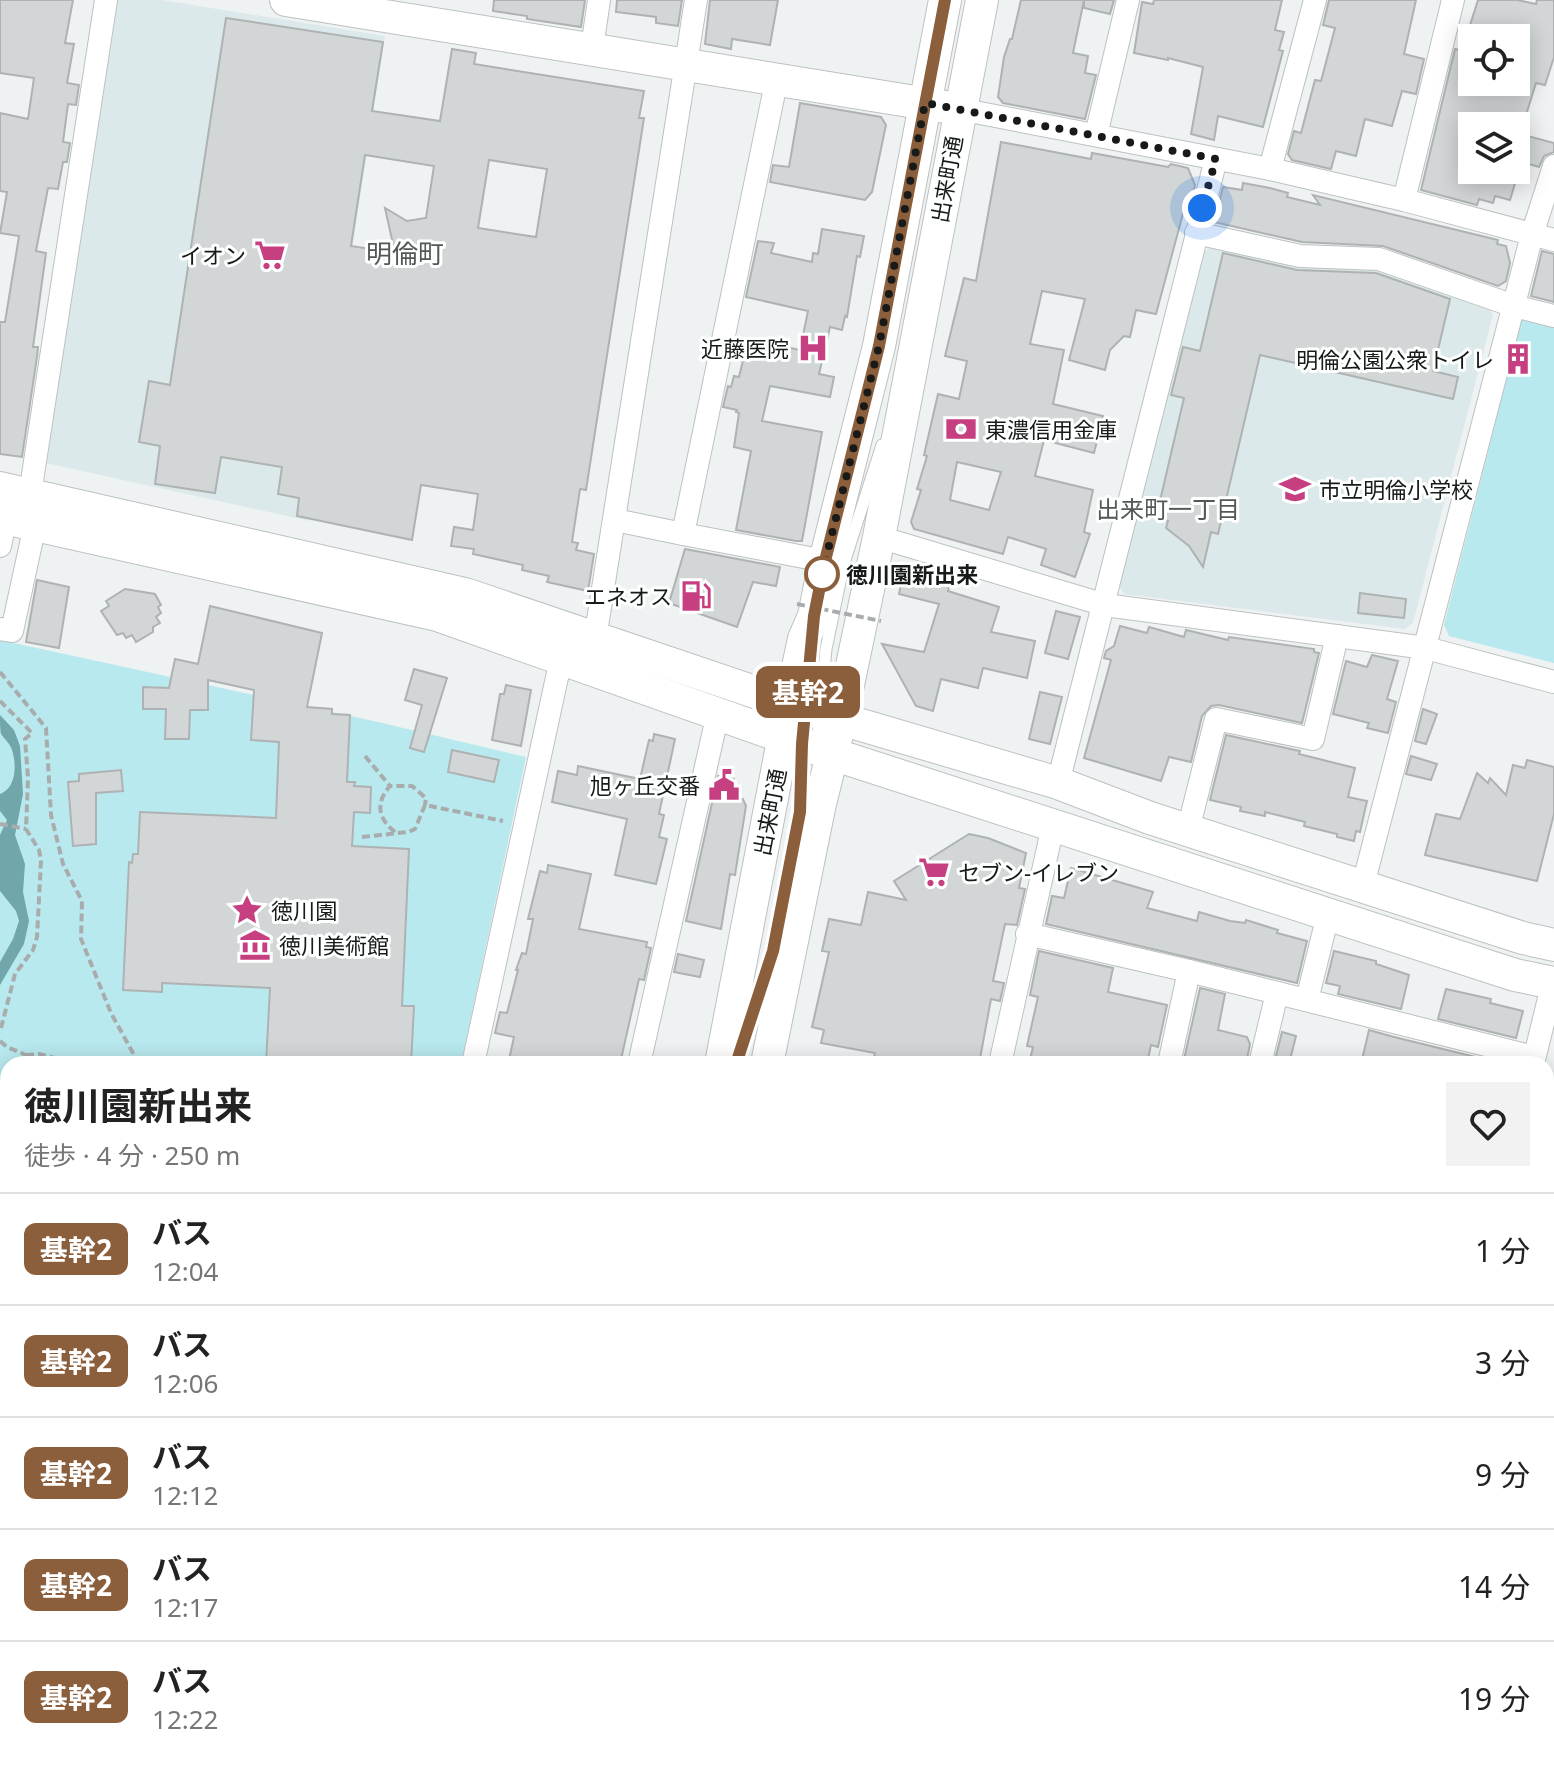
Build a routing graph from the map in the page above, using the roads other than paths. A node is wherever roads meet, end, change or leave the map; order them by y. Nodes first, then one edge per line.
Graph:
1 (106, 0) edge
2 (286, 0) edge
3 (599, 0) edge
4 (696, 0) edge
5 (945, 0) edge
6 (982, 0) edge
7 (1128, 0) edge
8 (1315, 0) edge
9 (1453, 0) edge
10 (425, 11) edge
11 (592, 48) junction
12 (687, 63) junction
13 (777, 78) junction
14 (925, 103) junction
15 (959, 109) junction
16 (1096, 135) junction
17 (1216, 159) junction
18 (1554, 166) edge
19 (1270, 169) junction
20 (1404, 200) junction
21 (1196, 233) junction
22 (1543, 237) edge
23 (1514, 306) junction
24 (1554, 316) edge
25 (917, 342) junction
26 (12, 515) edge
27 (615, 520) junction
28 (683, 534) junction
29 (879, 537) junction
30 (825, 561) junction
31 (1105, 605) junction
32 (806, 610) junction
33 (0, 629) edge
34 (1337, 636) junction
35 (595, 639) junction
36 (1426, 648) junction
37 (561, 659) junction
38 (811, 668) dead end
39 (1554, 682) edge
40 (718, 713) junction
41 (810, 725) junction
42 (1058, 783) junction
43 (1053, 826) junction
44 (1188, 830) junction
45 (1363, 885) junction
46 (1328, 915) junction
47 (1027, 934) junction
48 (1554, 945) edge
49 (1189, 971) junction
50 (1554, 981) edge
51 (1277, 993) junction
52 (1307, 1000) junction
53 (475, 1056) edge
54 (641, 1056) edge
55 (723, 1056) edge
56 (739, 1056) edge
57 (769, 1056) edge
58 (1002, 1056) edge
59 (1171, 1056) edge
60 (1262, 1056) edge
61 (1519, 1056) edge
62 (1535, 1056) edge

1 - 26 street
2 - 10 street
3 - 11 street
4 - 12 street
5 - 14 street, 出来町通
6 - 15 street, 出来町通
7 - 16 street
8 - 19 street
9 - 20 street
10 - 11 street
11 - 12 street
12 - 13 street
12 - 27 street
13 - 14 street
13 - 28 street
14 - 15 street
14 - 30 street, 出来町通
15 - 16 street
15 - 25 street, 出来町通
16 - 17 street
17 - 19 street
17 - 21 street
18 - 22 street
19 - 20 street
20 - 22 street
21 - 23 street
21 - 31 street
22 - 23 street
23 - 24 street
23 - 36 street
25 - 29 street, 出来町通
25 - 41 lane
26 - 33 street
26 - 35 street
26 - 37 street
27 - 28 street
27 - 35 street
28 - 30 street
29 - 31 street
29 - 41 street, 出来町通
30 - 32 street, 出来町通
31 - 34 street
31 - 42 street
32 - 38 lane
32 - 41 street, 出来町通
34 - 36 street
34 - 44 street
35 - 41 street
36 - 39 street
36 - 45 street
37 - 40 street
37 - 53 street
40 - 41 street
40 - 54 street
41 - 42 street
41 - 43 street
41 - 55 street, 出来町通
41 - 56 lane
41 - 57 street, 出来町通
42 - 44 street
43 - 46 street
43 - 47 street
44 - 45 street
45 - 48 street
46 - 50 street
46 - 52 street
47 - 49 street
47 - 58 street
49 - 51 street
49 - 59 street
50 - 62 street
51 - 52 street
51 - 60 street
52 - 61 street

